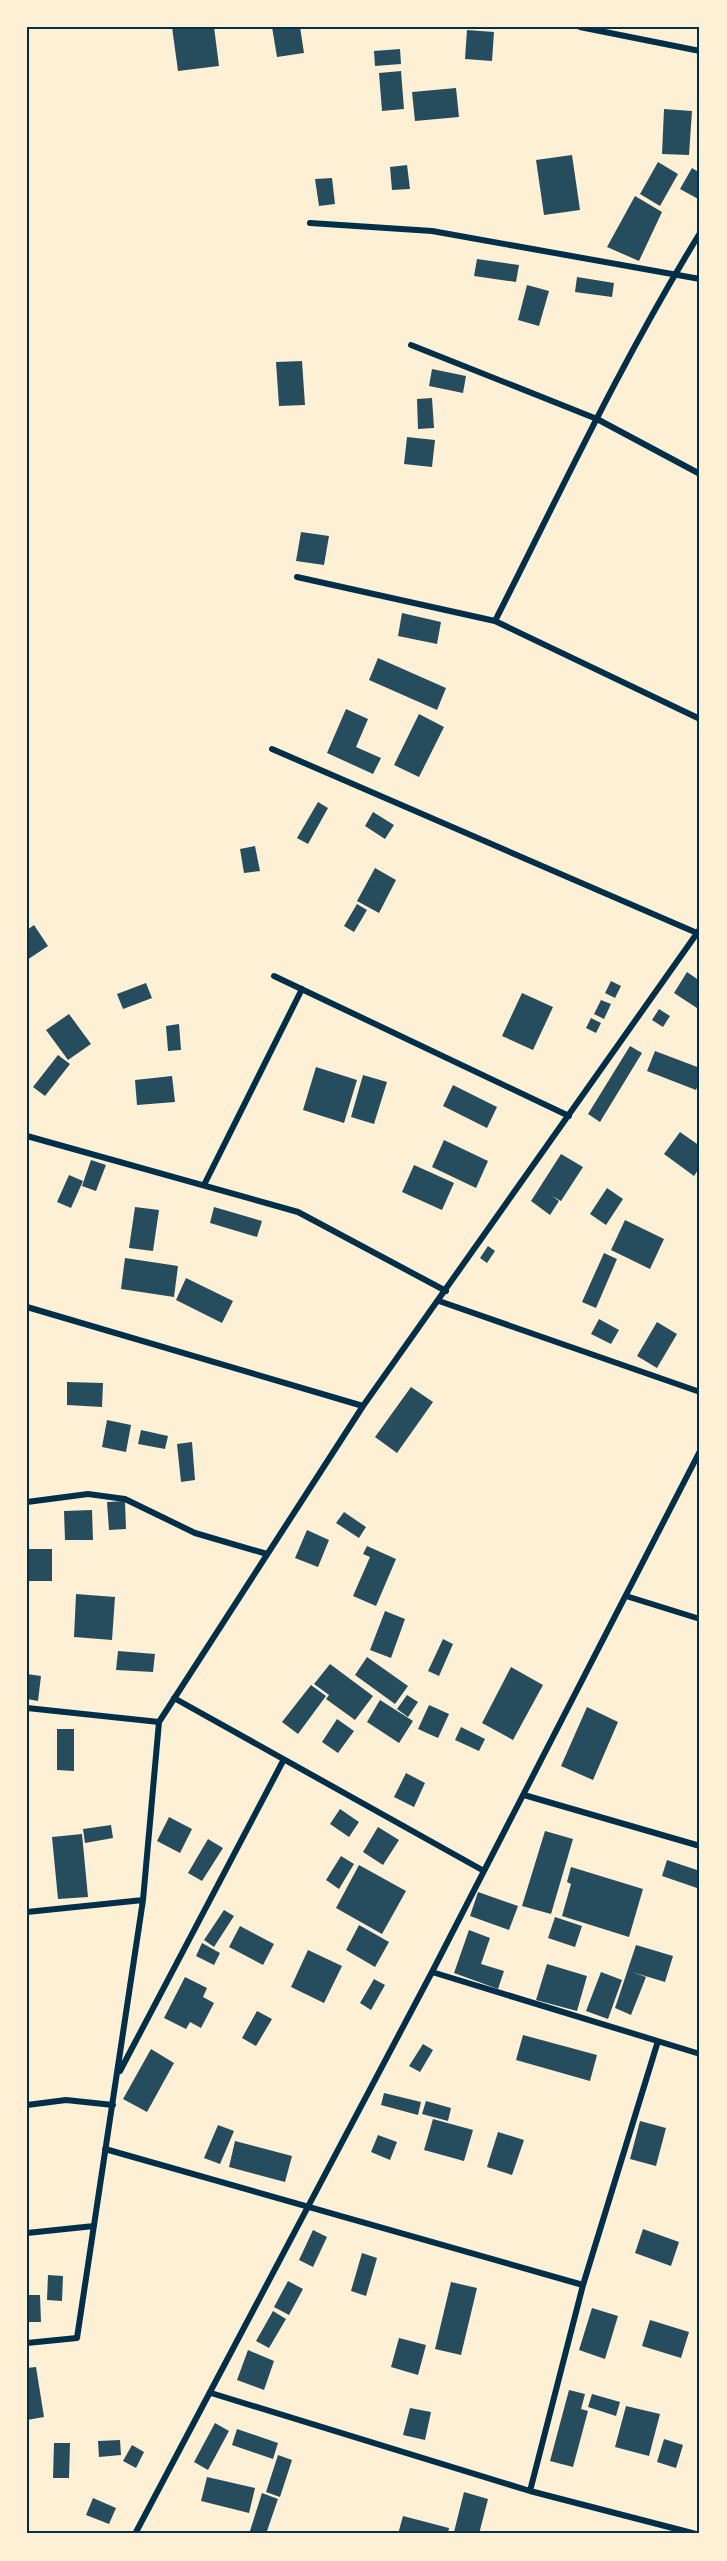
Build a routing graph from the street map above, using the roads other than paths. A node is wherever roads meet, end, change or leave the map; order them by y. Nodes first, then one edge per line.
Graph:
1 (580, 27) edge
2 (700, 51) edge
3 (310, 223) dead end
4 (700, 234) edge
5 (674, 275) junction
6 (700, 279) edge
7 (411, 345) dead end
8 (597, 419) junction
9 (700, 474) edge
10 (297, 577) dead end
11 (495, 621) junction
12 (700, 719) edge
13 (272, 749) dead end
14 (699, 931) edge
15 (274, 976) dead end
16 (302, 989) junction
17 (569, 1116) junction
18 (27, 1136) edge
19 (204, 1185) junction
20 (446, 1291) junction
21 (439, 1301) junction
22 (27, 1307) edge
23 (700, 1392) edge
24 (363, 1406) junction
25 (700, 1451) edge
26 (27, 1502) edge
27 (267, 1554) junction
28 (626, 1596) junction
29 (700, 1619) edge
30 (174, 1698) junction
31 (27, 1708) edge
32 (159, 1722) junction
33 (283, 1761) junction
34 (524, 1795) junction
35 (700, 1846) edge
36 (484, 1871) junction
37 (143, 1900) junction
38 (27, 1912) edge
39 (432, 1972) junction
40 (658, 2041) junction
41 (700, 2054) edge
42 (117, 2075) junction
43 (27, 2105) edge
44 (113, 2105) junction
45 (105, 2149) junction
46 (309, 2207) junction
47 (94, 2226) junction
48 (27, 2233) edge
49 (583, 2285) junction
50 (27, 2343) edge
51 (212, 2393) junction
52 (530, 2491) junction
53 (135, 2534) edge
54 (696, 2534) edge

1 - 2 street
3 - 5 street
4 - 5 street
5 - 6 street
5 - 8 street
7 - 8 street
8 - 9 street
8 - 11 street
10 - 11 street
11 - 12 street
13 - 14 street
14 - 17 street
15 - 16 street
16 - 17 street
16 - 19 street
17 - 20 street
18 - 19 street
19 - 20 street
20 - 21 street
21 - 23 street
21 - 24 street
22 - 24 street
24 - 27 street
25 - 28 street
26 - 27 street
27 - 30 street
28 - 29 street
28 - 34 street
30 - 32 street
30 - 33 street
31 - 32 street
32 - 37 street
33 - 36 street
33 - 42 street
34 - 35 street
34 - 36 street
36 - 39 street
37 - 38 street
37 - 42 street
39 - 40 street
39 - 46 street
40 - 41 street
40 - 49 street
42 - 44 street
43 - 44 street
44 - 45 street
45 - 46 street
45 - 47 street
46 - 49 street
46 - 51 street
47 - 48 street
47 - 50 street
49 - 52 street
51 - 52 street
51 - 53 street
52 - 54 street

